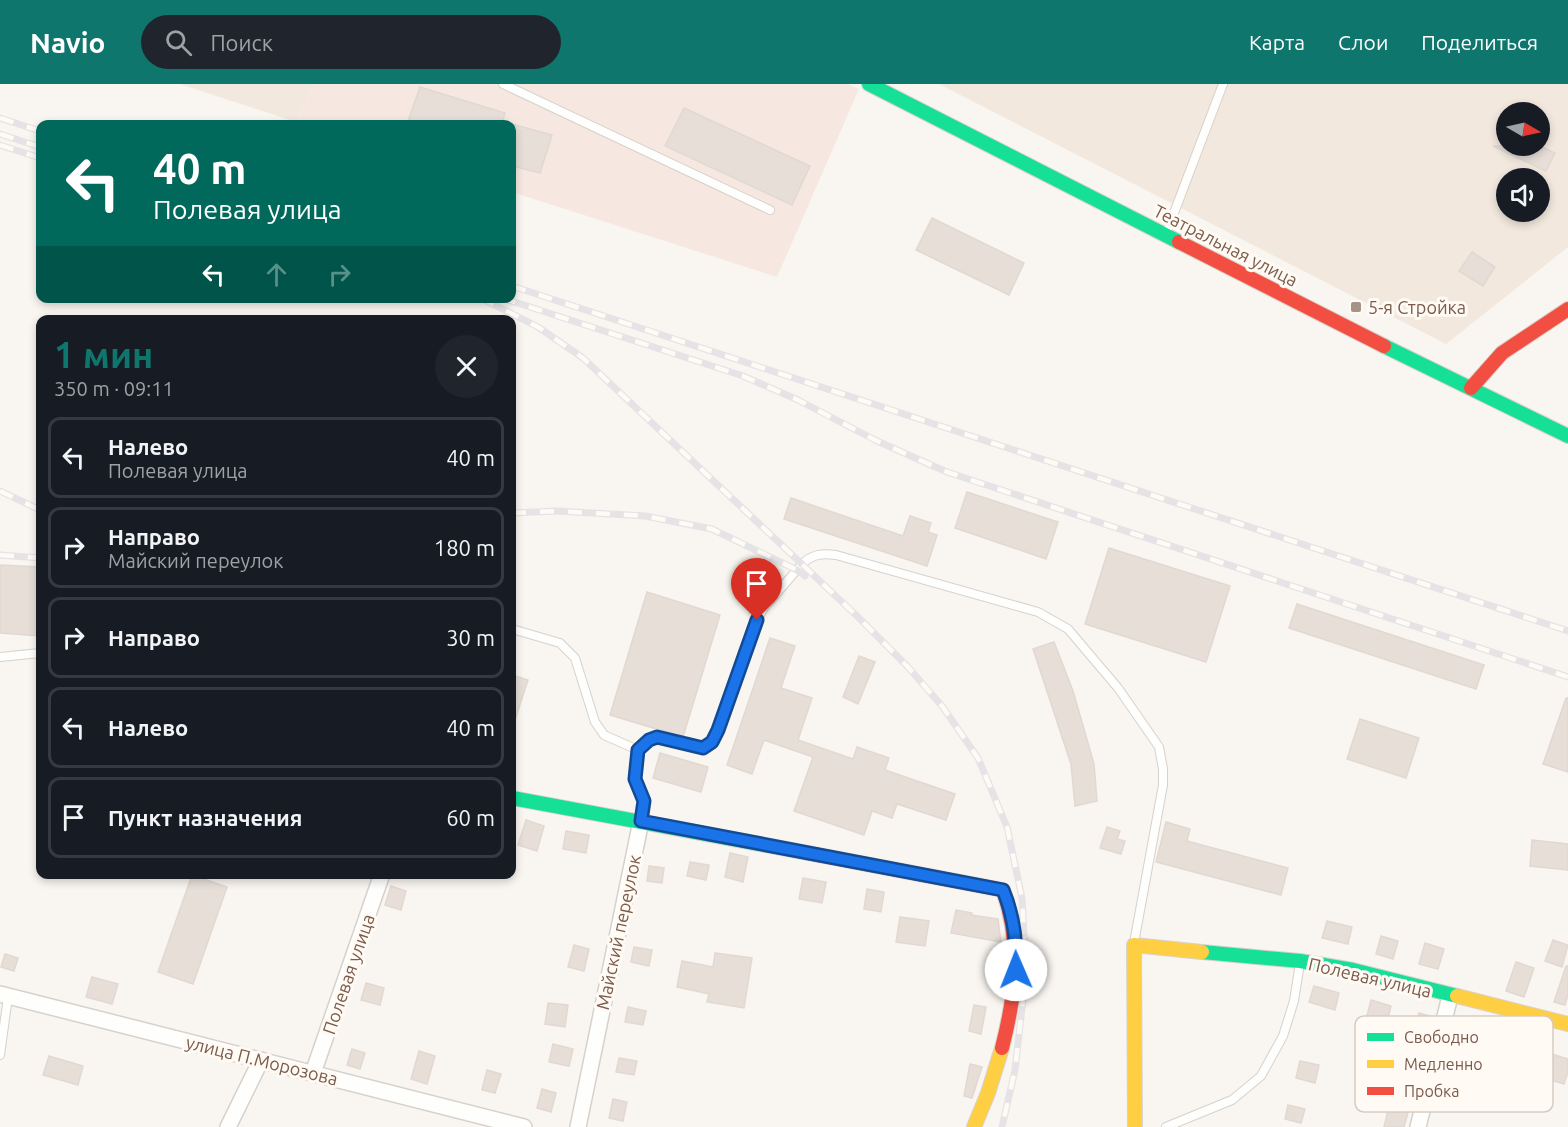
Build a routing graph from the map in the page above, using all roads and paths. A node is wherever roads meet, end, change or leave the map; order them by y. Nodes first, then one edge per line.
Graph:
1 (503, 84) edge
2 (869, 84) edge
3 (1223, 84) edge
4 (770, 210) dead end
5 (1165, 234) junction
6 (1568, 309) edge
7 (1471, 388) junction
8 (1568, 436) edge
9 (516, 630) edge
10 (36, 653) edge
11 (0, 657) edge
12 (638, 750) junction
13 (516, 799) edge
14 (641, 821) junction
15 (380, 879) edge
16 (1134, 945) junction
17 (1300, 961) junction
18 (4, 995) edge
19 (1450, 996) junction
20 (1445, 1016) edge
21 (1534, 1016) edge
22 (1553, 1020) edge
23 (1568, 1024) edge
24 (0, 1055) edge
25 (261, 1060) junction
26 (313, 1073) junction
27 (1422, 1112) edge
28 (228, 1127) edge
29 (524, 1127) edge
30 (578, 1127) edge
31 (974, 1127) edge
32 (1135, 1127) edge
33 (1166, 1127) edge
34 (1418, 1127) edge

1 - 4 lane
2 - 5 street, Театральная улица
3 - 5 lane
5 - 7 street, Театральная улица
6 - 7 street
7 - 8 street, Театральная улица
9 - 12 lane
10 - 11 lane
12 - 14 lane, Майский переулок
12 - 16 lane
13 - 14 street
14 - 30 street, Майский переулок
14 - 31 street
15 - 26 street, Полевая улица
16 - 17 street, Полевая улица
16 - 32 street
17 - 19 street, Полевая улица
17 - 33 lane
18 - 24 lane
18 - 25 street, улица П.Морозова
19 - 20 street
19 - 21 street, Полевая улица
22 - 23 street, Полевая улица
25 - 26 street, улица П.Морозова
25 - 28 street
26 - 29 street, улица П.Морозова
27 - 34 street

